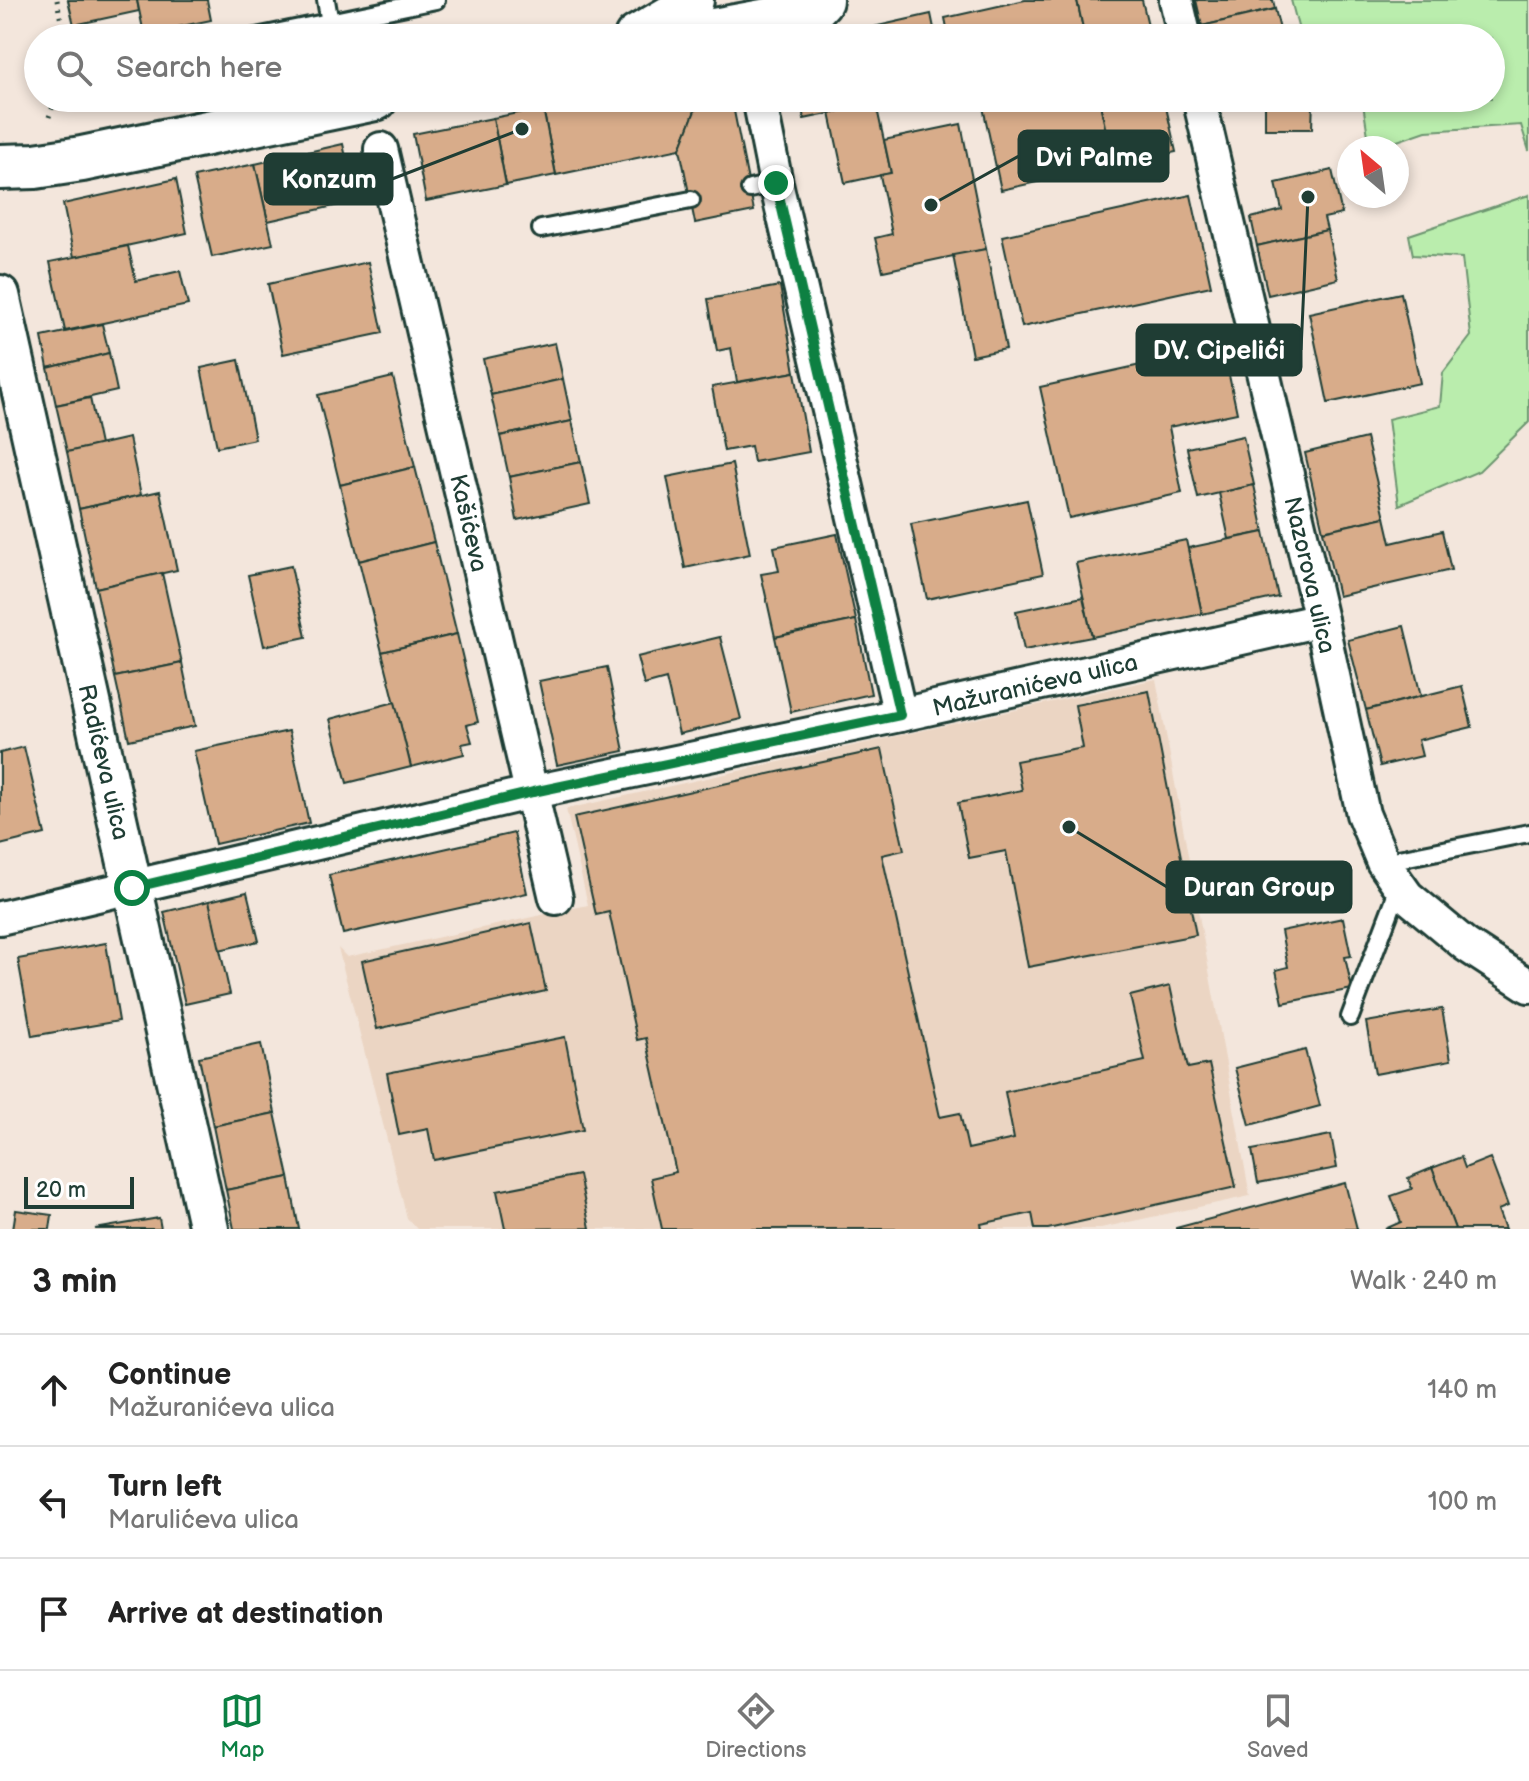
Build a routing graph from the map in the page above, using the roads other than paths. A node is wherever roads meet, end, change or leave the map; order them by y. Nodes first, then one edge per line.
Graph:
1 (326, 0) edge
2 (436, 0) edge
3 (691, 0) edge
4 (820, 0) edge
5 (1176, 0) edge
6 (330, 23) junction
7 (325, 24) edge
8 (661, 24) edge
9 (773, 24) edge
10 (1182, 24) edge
11 (308, 112) edge
12 (760, 112) edge
13 (1202, 112) edge
14 (381, 149) dead end
15 (0, 167) edge
16 (691, 200) dead end
17 (541, 229) dead end
18 (0, 295) edge
19 (1321, 620) junction
20 (900, 715) junction
21 (533, 792) junction
22 (1529, 833) edge
23 (1391, 874) junction
24 (132, 888) junction
25 (556, 898) dead end
26 (0, 918) edge
27 (1529, 986) edge
28 (1350, 1017) dead end
29 (209, 1229) edge

1 - 6 lane
2 - 6 lane
3 - 8 main road
4 - 9 main road
5 - 10 street
6 - 7 lane
11 - 15 main road
12 - 20 street
13 - 19 street, Nazorova ulica
14 - 21 street, Kašićeva
16 - 17 lane
18 - 24 street, Radićeva ulica
19 - 20 street, Mažuranićeva ulica
19 - 23 street, Nazorova ulica
20 - 21 street, Mažuranićeva ulica
21 - 24 street, Mažuranićeva ulica
21 - 25 street, Kašićeva
22 - 23 lane
23 - 27 street, Nazorova ulica
23 - 28 lane
24 - 26 street, Mažuranićeva ulica
24 - 29 street, Radićeva ulica

